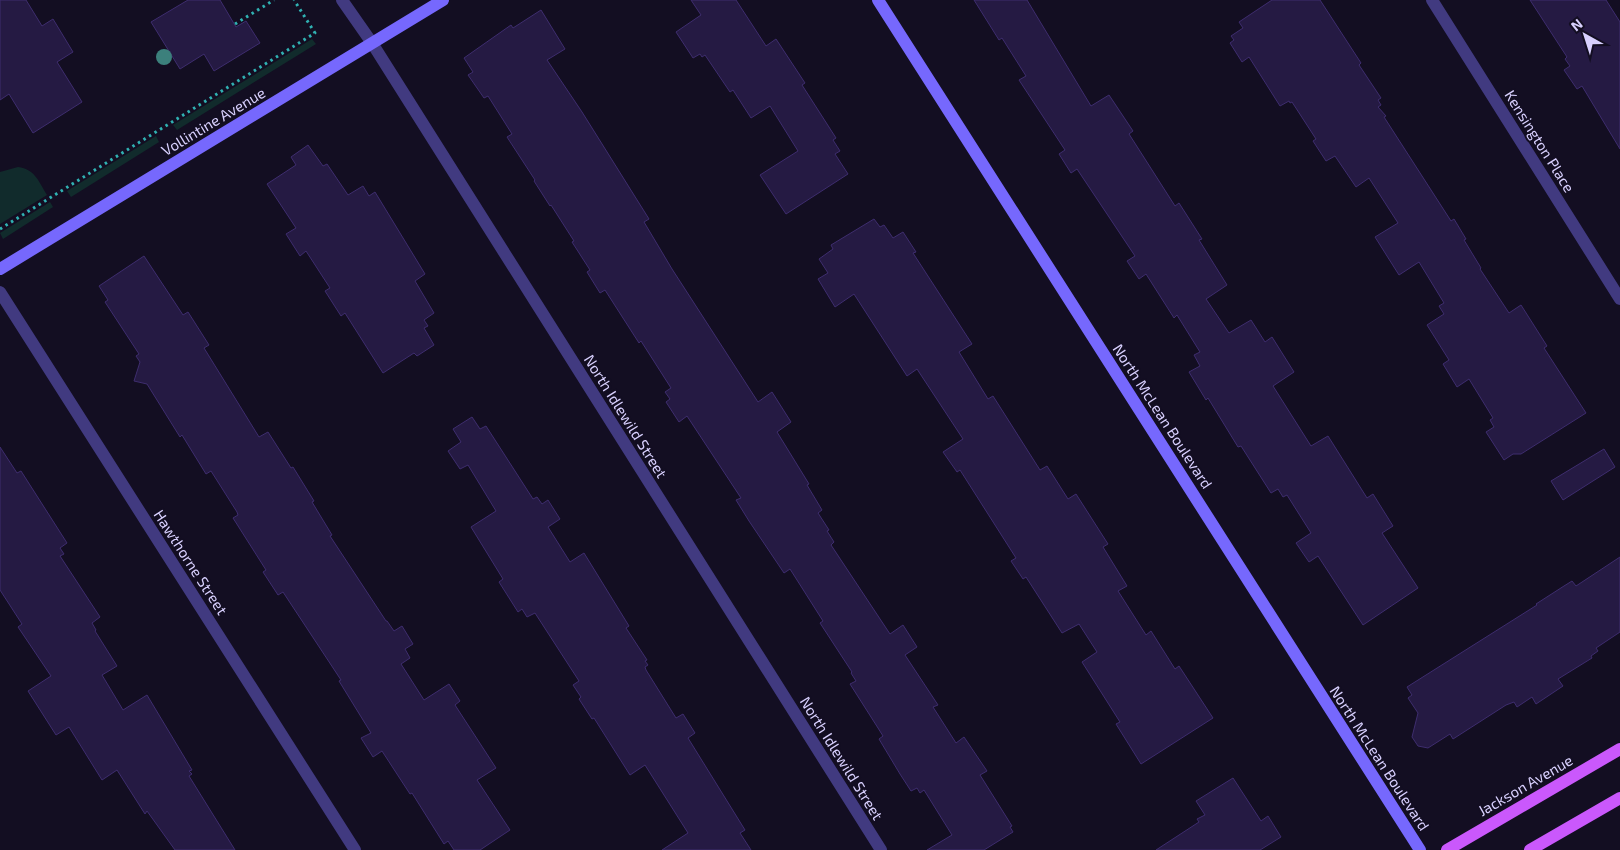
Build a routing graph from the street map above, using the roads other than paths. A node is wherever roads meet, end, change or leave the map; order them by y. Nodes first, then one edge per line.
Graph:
1 (342, 0) edge
2 (443, 0) edge
3 (878, 0) edge
4 (1432, 0) edge
5 (372, 43) junction
6 (0, 268) edge
7 (0, 292) edge
8 (1620, 299) edge
9 (1620, 749) edge
10 (1620, 798) edge
11 (355, 850) edge
12 (881, 850) edge
13 (1420, 850) edge
14 (1447, 850) edge
15 (1530, 850) edge

1 - 5 street, North Idlewild Street
2 - 5 main road, Vollintine Avenue
3 - 13 main road, North McLean Boulevard
4 - 8 street, Kensington Place
5 - 6 main road, Vollintine Avenue
5 - 12 street, North Idlewild Street
7 - 11 street, Hawthorne Street
9 - 14 main road, Jackson Avenue
10 - 15 main road

